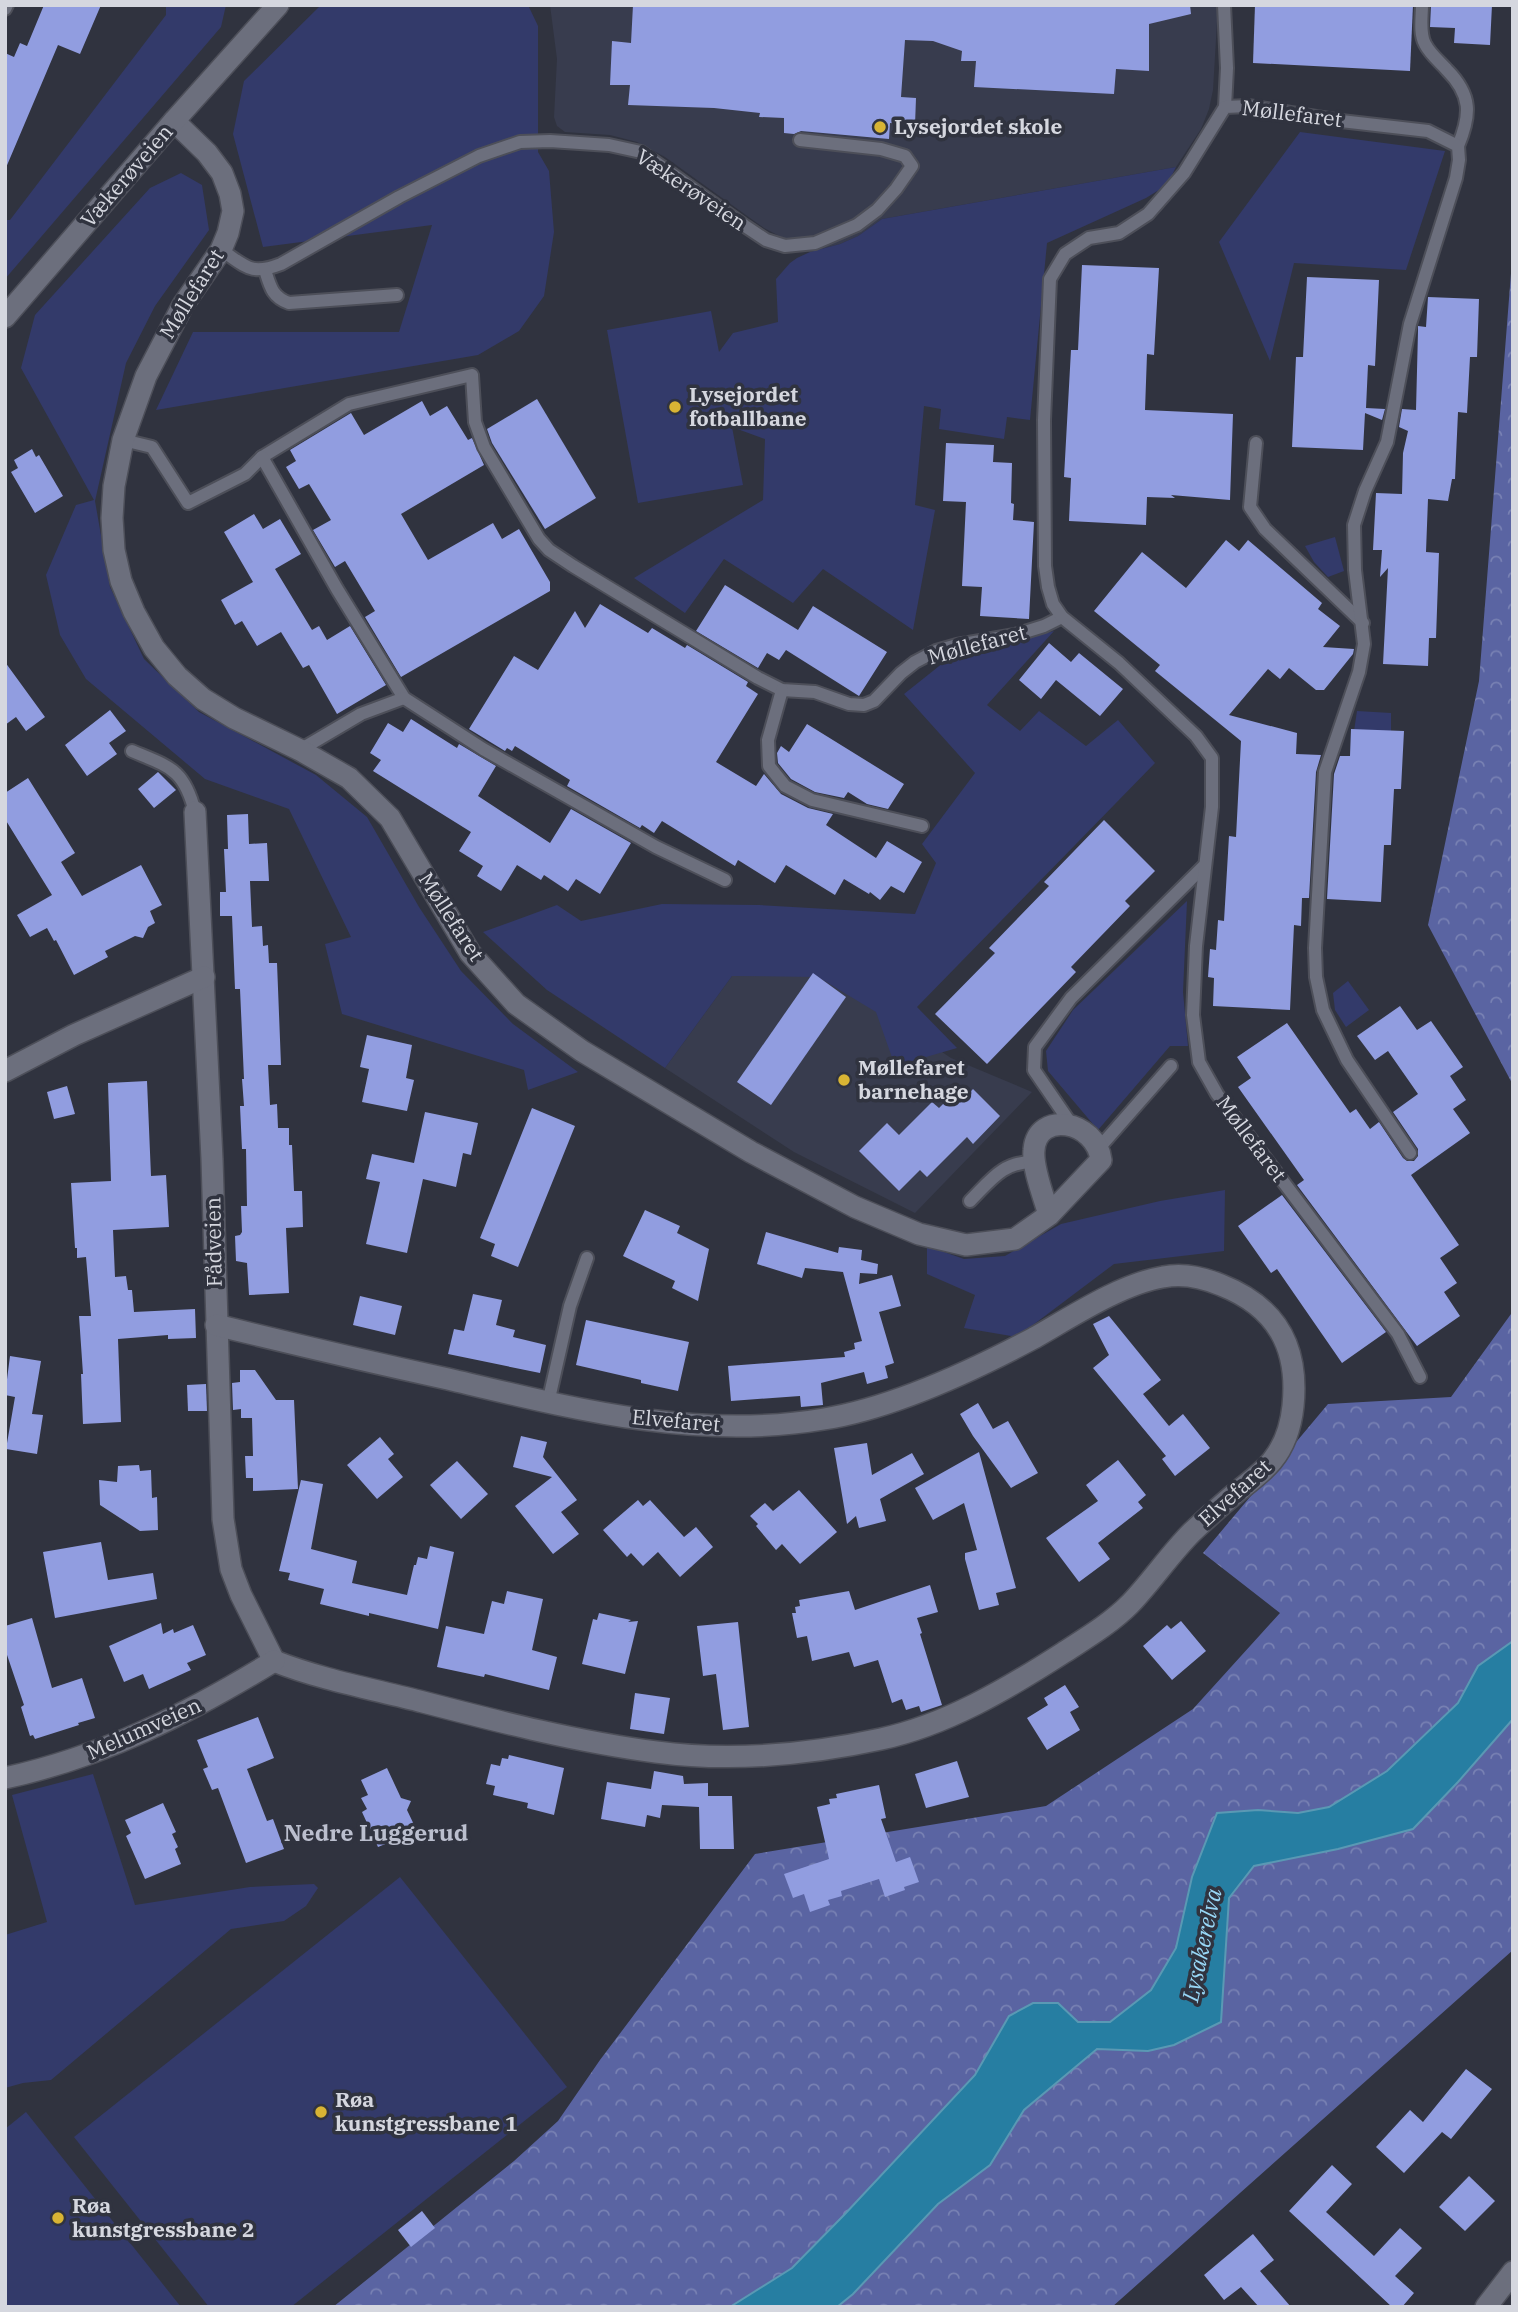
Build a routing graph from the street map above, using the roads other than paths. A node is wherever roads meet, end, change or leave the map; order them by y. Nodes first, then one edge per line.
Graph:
1 (278, 5) edge
2 (1224, 5) edge
3 (1422, 5) edge
4 (1225, 107) junction
5 (174, 121) junction
6 (800, 140) dead end
7 (1458, 146) junction
8 (220, 250) junction
9 (265, 270) junction
10 (397, 295) dead end
11 (5, 317) edge
12 (123, 440) junction
13 (1256, 443) dead end
14 (262, 457) junction
15 (1062, 617) junction
16 (1363, 623) junction
17 (782, 690) junction
18 (404, 698) junction
19 (300, 750) junction
20 (132, 751) dead end
21 (195, 812) joint
22 (922, 826) dead end
23 (1205, 865) junction
24 (725, 880) dead end
25 (204, 977) junction
26 (1171, 1066) dead end
27 (5, 1071) edge
28 (1070, 1125) junction
29 (1099, 1148) junction
30 (1410, 1153) dead end
31 (1035, 1162) junction
32 (970, 1200) dead end
33 (1049, 1215) junction
34 (587, 1258) dead end
35 (216, 1325) junction
36 (1420, 1377) dead end
37 (548, 1403) junction
38 (274, 1661) junction
39 (5, 1778) edge
40 (1513, 2272) edge
41 (1486, 2307) edge

1 - 5 street, Vækerøveien
2 - 4 lane
3 - 7 lane
4 - 7 lane, Møllefaret
4 - 15 lane, Møllefaret
5 - 8 street, Møllefaret
5 - 11 street, Vækerøveien
6 - 9 lane, Vækerøveien
7 - 16 lane
8 - 9 lane
8 - 12 street, Møllefaret
9 - 10 lane
12 - 14 lane, Møllefaret
12 - 19 street, Møllefaret
13 - 16 lane
14 - 17 lane, Møllefaret
14 - 18 lane
15 - 17 lane, Møllefaret
15 - 23 lane, Møllefaret
16 - 30 lane
17 - 22 lane
18 - 19 lane
18 - 24 lane
19 - 33 street, Møllefaret
20 - 21 lane
21 - 25 street, Fådveien
23 - 28 lane
23 - 36 lane, Møllefaret
25 - 27 street
25 - 35 street, Fådveien
26 - 29 lane
28 - 29 street
28 - 31 street
29 - 33 street, Møllefaret
31 - 32 lane
31 - 33 street
34 - 37 lane
35 - 37 street, Elvefaret
35 - 38 street, Fådveien
37 - 38 street, Elvefaret
38 - 39 street, Melumveien
40 - 41 street

